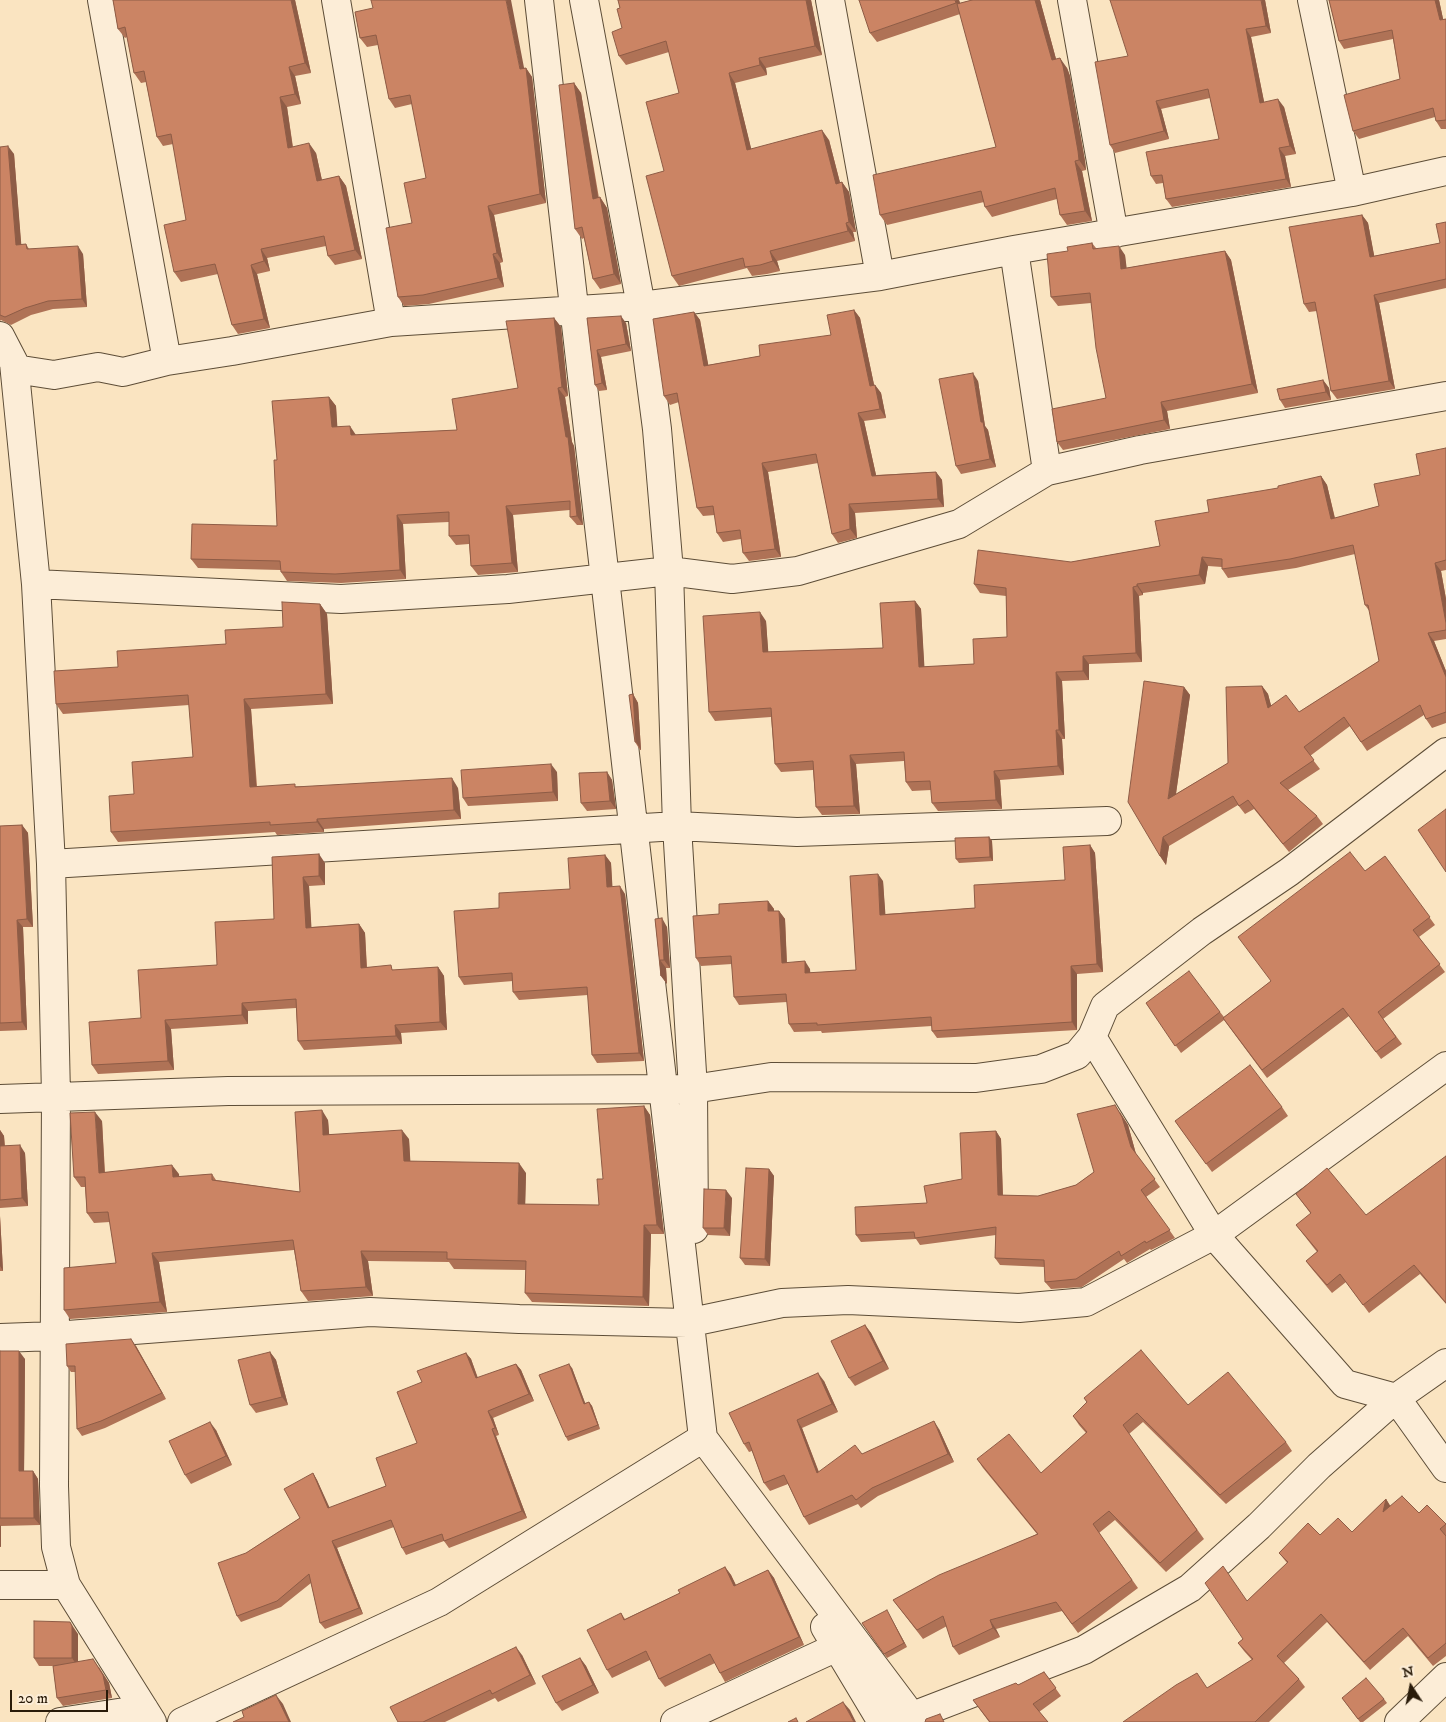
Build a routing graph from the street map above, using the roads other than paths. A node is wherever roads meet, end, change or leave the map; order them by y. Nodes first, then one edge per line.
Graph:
1 (102, 0) edge
2 (336, 0) edge
3 (539, 0) edge
4 (584, 0) edge
5 (830, 0) edge
6 (1072, 0) edge
7 (1312, 0) edge
8 (1446, 171) edge
9 (1352, 192) junction
10 (1114, 234) junction
11 (1014, 250) junction
12 (880, 276) junction
13 (641, 306) junction
14 (391, 322) junction
15 (0, 336) edge
16 (167, 361) junction
17 (14, 369) junction
18 (1446, 396) edge
19 (1046, 471) junction
20 (669, 571) junction
21 (36, 584) junction
22 (1446, 752) edge
23 (1107, 821) dead end
24 (677, 826) junction
25 (51, 864) junction
26 (1092, 1037) junction
27 (1446, 1066) edge
28 (693, 1089) junction
29 (56, 1096) junction
30 (0, 1099) edge
31 (1214, 1235) junction
32 (688, 1323) junction
33 (55, 1336) junction
34 (0, 1338) edge
35 (1446, 1364) edge
36 (1396, 1398) junction
37 (703, 1438) junction
38 (1446, 1468) edge
39 (0, 1585) edge
40 (66, 1585) junction
41 (837, 1647) junction
42 (1446, 1677) edge
43 (148, 1715) edge
44 (60, 1722) edge
45 (182, 1722) edge
46 (675, 1722) edge
47 (882, 1722) edge
48 (897, 1722) edge
49 (916, 1722) edge
50 (1398, 1722) edge

1 - 16 street
2 - 14 street
3 - 37 street
4 - 13 street
5 - 12 street
6 - 10 street
7 - 9 street
8 - 9 street
9 - 10 street
10 - 11 street
11 - 12 street
11 - 19 street
12 - 13 street
13 - 14 street
13 - 20 street
14 - 16 street
15 - 17 street
16 - 17 street
17 - 21 street
18 - 19 street
19 - 20 street
20 - 21 street
20 - 24 street
21 - 25 street
22 - 26 street
23 - 24 street
24 - 25 street
24 - 28 street
25 - 29 street
26 - 28 street
26 - 31 street
27 - 31 street
28 - 29 street
28 - 32 street
29 - 30 street
29 - 33 street
31 - 32 street
31 - 36 street
32 - 33 street
32 - 37 street
33 - 34 street
33 - 40 street
35 - 36 street
36 - 38 street
36 - 48 street
37 - 41 street
37 - 45 street
37 - 49 street
39 - 40 street
40 - 43 street
41 - 46 street
41 - 47 street
42 - 50 street
43 - 44 street

